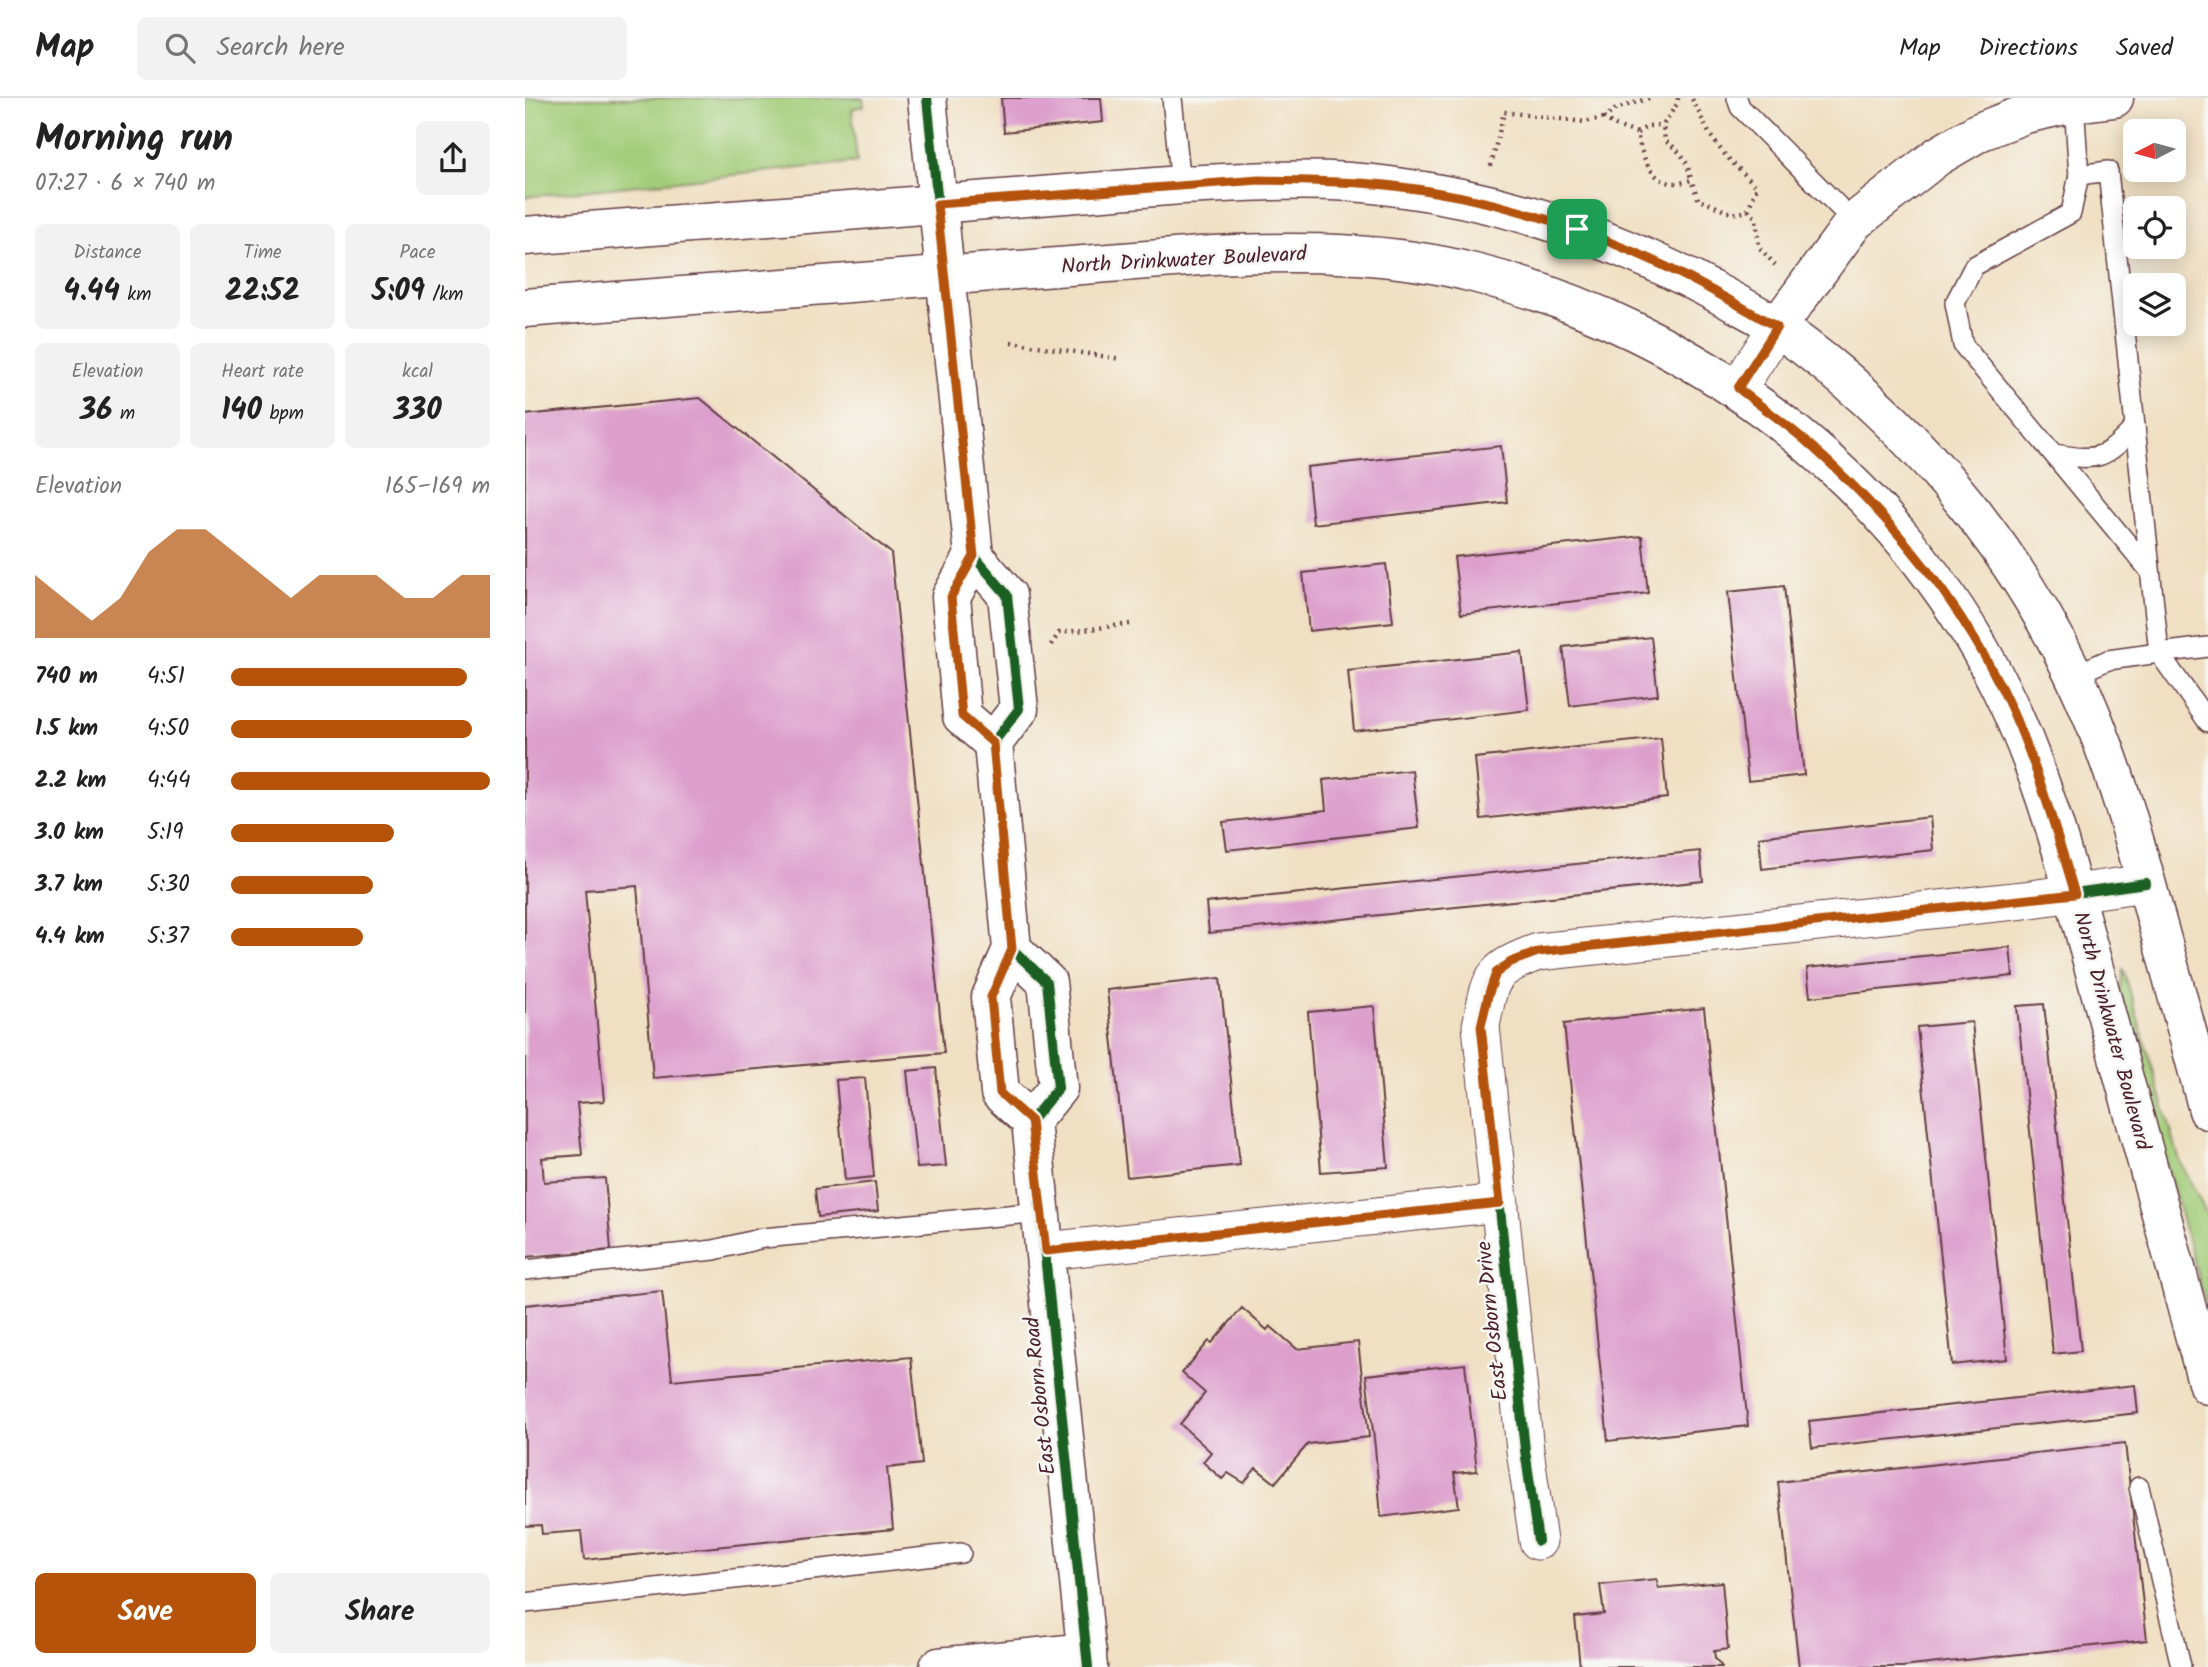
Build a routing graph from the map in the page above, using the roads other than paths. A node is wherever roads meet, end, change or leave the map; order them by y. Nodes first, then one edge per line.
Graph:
1 (927, 98) edge
2 (1171, 98) edge
3 (1737, 98) edge
4 (2115, 98) edge
5 (2074, 103) junction
6 (2079, 177) junction
7 (1181, 185) junction
8 (937, 204) junction
9 (1854, 222) junction
10 (525, 236) edge
11 (945, 276) junction
12 (525, 308) edge
13 (1777, 327) junction
14 (1738, 388) junction
15 (2135, 428) junction
16 (2054, 454) junction
17 (974, 556) junction
18 (2150, 571) junction
19 (2208, 647) edge
20 (2159, 653) junction
21 (2074, 676) junction
22 (2208, 722) edge
23 (993, 743) junction
24 (2146, 883) junction
25 (2075, 894) junction
26 (1012, 949) junction
27 (2208, 1110) edge
28 (1031, 1121) junction
29 (1500, 1203) junction
30 (1041, 1212) junction
31 (1046, 1251) junction
32 (525, 1269) edge
33 (2208, 1385) edge
34 (2139, 1487) dead end
35 (1538, 1541) dead end
36 (961, 1553) dead end
37 (525, 1603) edge
38 (1087, 1660) edge
39 (2181, 1666) edge
40 (939, 1667) edge

1 - 8 main road
2 - 7 lane
3 - 9 lane
4 - 5 main road
5 - 6 lane
5 - 9 main road
6 - 15 lane
6 - 16 lane
7 - 8 main road
7 - 13 main road
8 - 10 main road
8 - 11 main road
9 - 13 main road
11 - 12 main road, North Drinkwater Boulevard
11 - 14 main road, North Drinkwater Boulevard
11 - 17 main road
13 - 14 street
13 - 21 main road
14 - 25 main road, North Drinkwater Boulevard
15 - 16 lane
15 - 18 lane
16 - 18 lane
17 - 23 main road
17 - 23 main road
18 - 20 lane
19 - 20 lane
20 - 21 lane
20 - 22 lane
21 - 24 main road
23 - 26 main road
24 - 25 street
24 - 27 main road
25 - 29 street, East Osborn Drive
25 - 33 main road, North Drinkwater Boulevard
26 - 28 main road
26 - 28 main road
28 - 30 main road, East Osborn Road
29 - 31 street
29 - 35 street, East Osborn Drive
30 - 31 main road, East Osborn Road
30 - 32 lane
31 - 38 main road, East Osborn Road
34 - 39 lane
36 - 37 lane
38 - 40 main road

